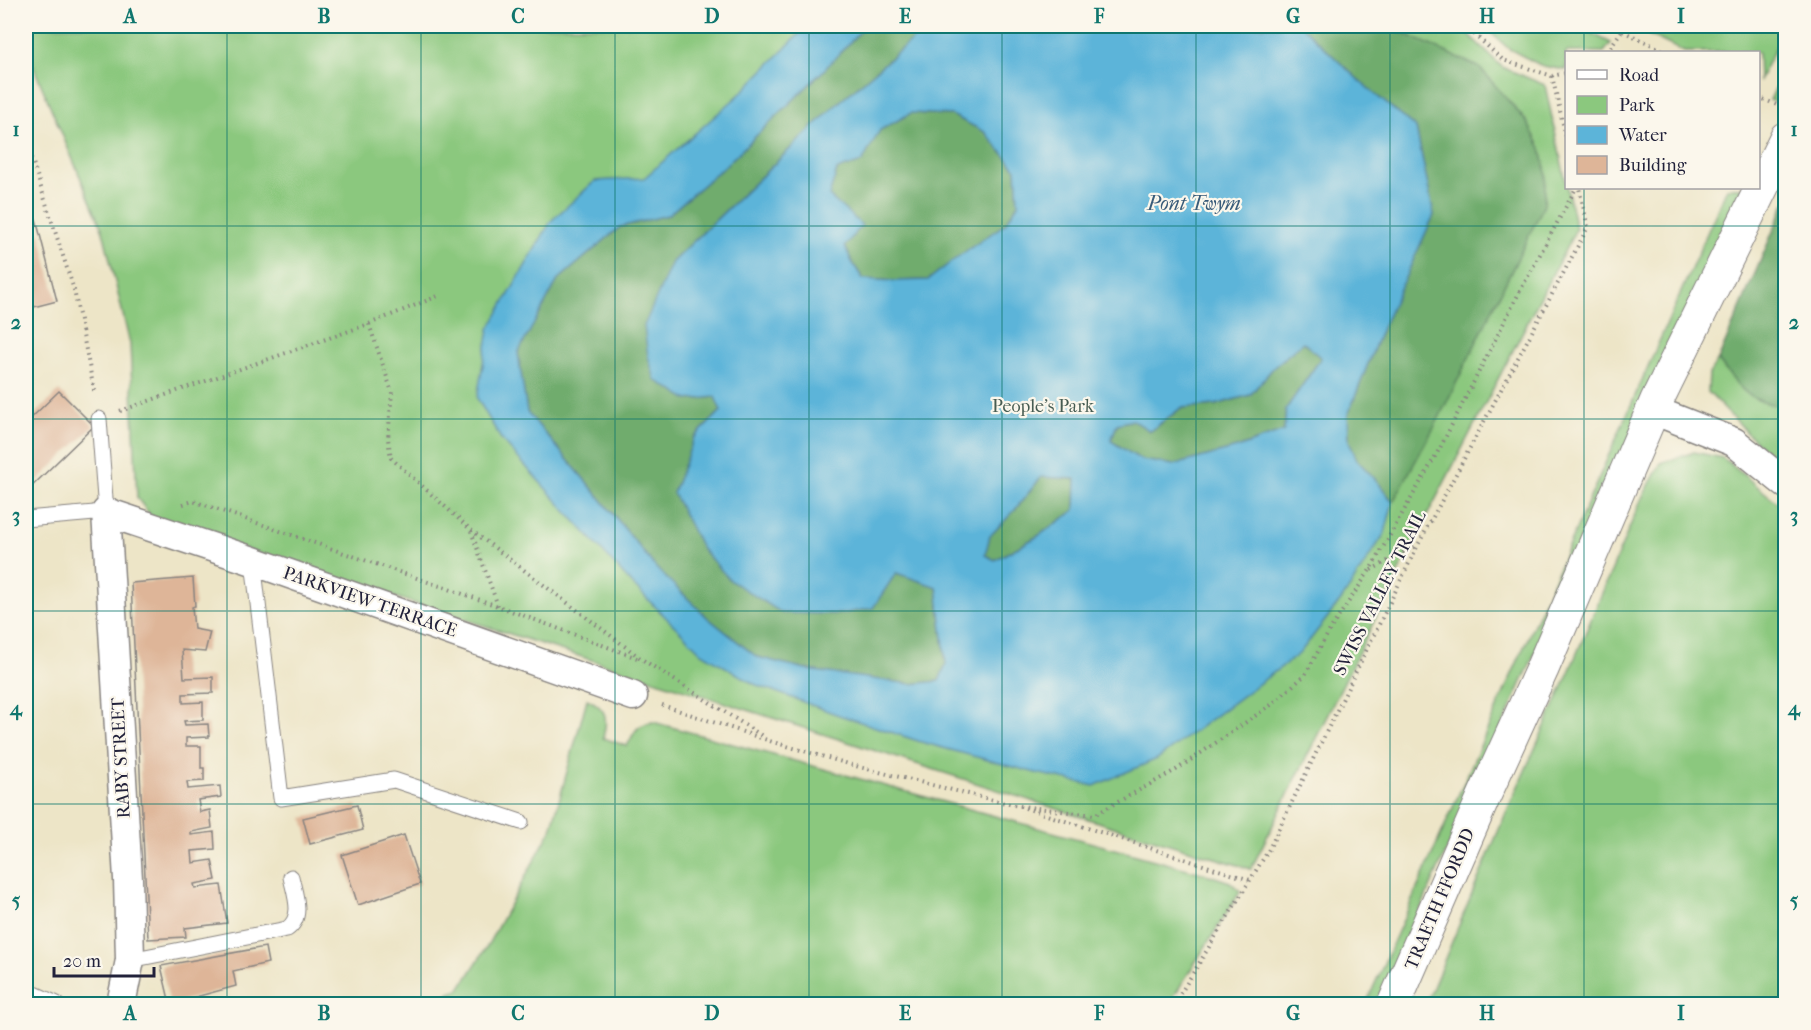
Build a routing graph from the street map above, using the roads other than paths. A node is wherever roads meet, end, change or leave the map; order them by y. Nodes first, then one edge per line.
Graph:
1 (1785, 138) edge
2 (1653, 410) junction
3 (99, 419) road end
4 (1785, 484) edge
5 (106, 512) junction
6 (26, 519) edge
7 (253, 561) junction
8 (633, 696) road end
9 (521, 822) dead end
10 (291, 877) dead end
11 (130, 960) junction
12 (26, 990) edge
13 (57, 1005) edge
14 (121, 1005) edge
15 (1394, 1005) edge

1 - 2 main road, TRAETH FFORDD
2 - 4 street
2 - 15 main road, TRAETH FFORDD
3 - 5 lane
5 - 6 lane
5 - 7 street, PARKVIEW TERRACE
5 - 11 street, RABY STREET
7 - 8 street, PARKVIEW TERRACE
7 - 9 lane
10 - 11 lane
11 - 14 street, RABY STREET
12 - 13 lane

